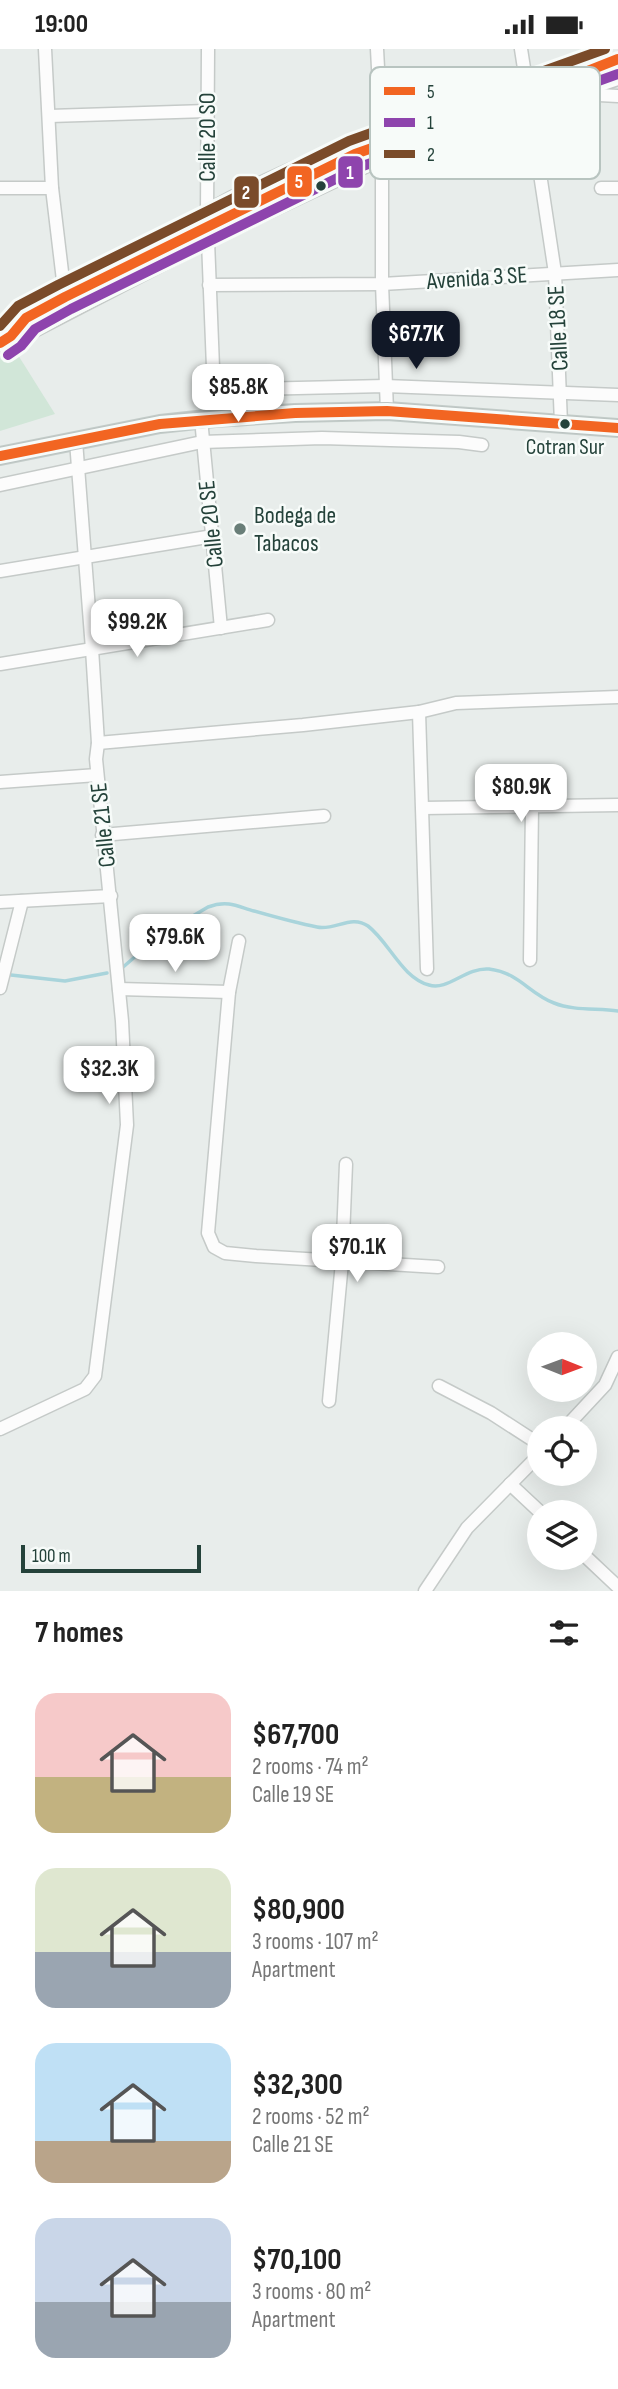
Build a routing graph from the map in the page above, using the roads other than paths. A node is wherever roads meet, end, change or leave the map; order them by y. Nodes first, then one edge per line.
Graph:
1 (45, 49) edge
2 (208, 49) edge
3 (377, 49) edge
4 (521, 49) edge
5 (618, 59) edge
6 (378, 67) edge
7 (523, 67) edge
8 (597, 67) edge
9 (618, 79) edge
10 (600, 85) edge
11 (600, 95) edge
12 (618, 96) edge
13 (207, 111) junction
14 (50, 116) junction
15 (370, 142) edge
16 (370, 145) edge
17 (370, 165) edge
18 (382, 179) edge
19 (541, 179) edge
20 (0, 188) edge
21 (52, 188) junction
22 (601, 188) dead end
23 (618, 188) edge
24 (207, 211) junction
25 (208, 225) junction
26 (208, 241) junction
27 (618, 270) edge
28 (555, 273) junction
29 (382, 284) junction
30 (209, 285) junction
31 (65, 297) junction
32 (6, 339) edge
33 (386, 386) junction
34 (214, 390) junction
35 (561, 393) junction
36 (618, 395) edge
37 (387, 411) junction
38 (456, 416) junction
39 (208, 418) junction
40 (561, 424) junction
41 (618, 428) edge
42 (76, 441) junction
43 (202, 442) junction
44 (459, 442) junction
45 (482, 445) dead end
46 (0, 456) edge
47 (78, 467) junction
48 (0, 485) edge
49 (214, 536) junction
50 (83, 558) junction
51 (0, 571) edge
52 (268, 620) dead end
53 (221, 628) junction
54 (92, 649) junction
55 (0, 664) edge
56 (618, 697) edge
57 (419, 712) junction
58 (98, 743) junction
59 (97, 775) junction
60 (0, 782) edge
61 (618, 806) edge
62 (532, 807) junction
63 (423, 808) junction
64 (324, 816) dead end
65 (102, 835) junction
66 (111, 896) junction
67 (22, 901) junction
68 (0, 902) edge
69 (239, 941) dead end
70 (530, 960) dead end
71 (427, 969) dead end
72 (0, 988) edge
73 (119, 989) junction
74 (229, 992) junction
75 (346, 1164) dead end
76 (342, 1262) junction
77 (438, 1267) dead end
78 (618, 1357) edge
79 (439, 1387) dead end
80 (330, 1401) dead end
81 (576, 1416) edge
82 (0, 1429) edge
83 (527, 1436) edge
84 (527, 1467) edge
85 (510, 1484) junction
86 (527, 1500) edge
87 (597, 1567) edge
88 (618, 1587) edge
89 (425, 1591) edge

1 - 14 street
2 - 13 street, Calle 20 SO
3 - 6 street
4 - 7 street
5 - 8 street
9 - 10 street
11 - 12 street
13 - 14 street
13 - 24 street, Calle 20 SO
14 - 21 street
15 - 24 street
16 - 25 street
17 - 26 street
18 - 29 street
19 - 28 street, Calle 18 SE
20 - 21 street
21 - 31 street
22 - 23 street
24 - 25 street, Calle 20 SO
25 - 31 street
26 - 30 street, Calle 20 SE
26 - 32 street
27 - 28 street, Avenida 3 SE
28 - 29 street, Avenida 3 SE
28 - 35 street, Calle 18 SE
29 - 30 street, Avenida 3 SE
29 - 33 street
30 - 34 street, Calle 20 SE
31 - 32 street
33 - 34 street
33 - 35 street
33 - 37 street
34 - 39 street, Calle 20 SE
35 - 36 street
35 - 40 street, Calle 18 SE
37 - 38 highway
37 - 39 highway
38 - 40 highway
38 - 44 street
39 - 42 highway
39 - 43 street, Calle 20 SE
40 - 41 highway
42 - 46 highway
42 - 47 street, Calle 21 SE
43 - 44 street
43 - 47 street
43 - 49 street, Calle 20 SE
44 - 45 street
47 - 48 street
47 - 50 street, Calle 21 SE
49 - 50 street
49 - 53 street, Calle 20 SE
50 - 51 street
50 - 54 street, Calle 21 SE
52 - 53 street
53 - 54 street
54 - 55 street
54 - 58 street, Calle 21 SE
56 - 57 street
57 - 58 street
57 - 63 street
58 - 59 street, Calle 21 SE
59 - 60 street
59 - 65 street, Calle 21 SE
61 - 62 street
62 - 63 street
62 - 70 street
63 - 71 street
64 - 65 street
65 - 66 street, Calle 21 SE
66 - 67 street
66 - 73 street, Calle 21 SE
67 - 68 street
67 - 72 street
69 - 74 street
73 - 74 street
73 - 82 street, Calle 21 SE
74 - 76 street
75 - 76 street
76 - 77 street
76 - 80 street
78 - 81 street
79 - 83 street
84 - 85 street
85 - 86 street
85 - 89 street
87 - 88 street

